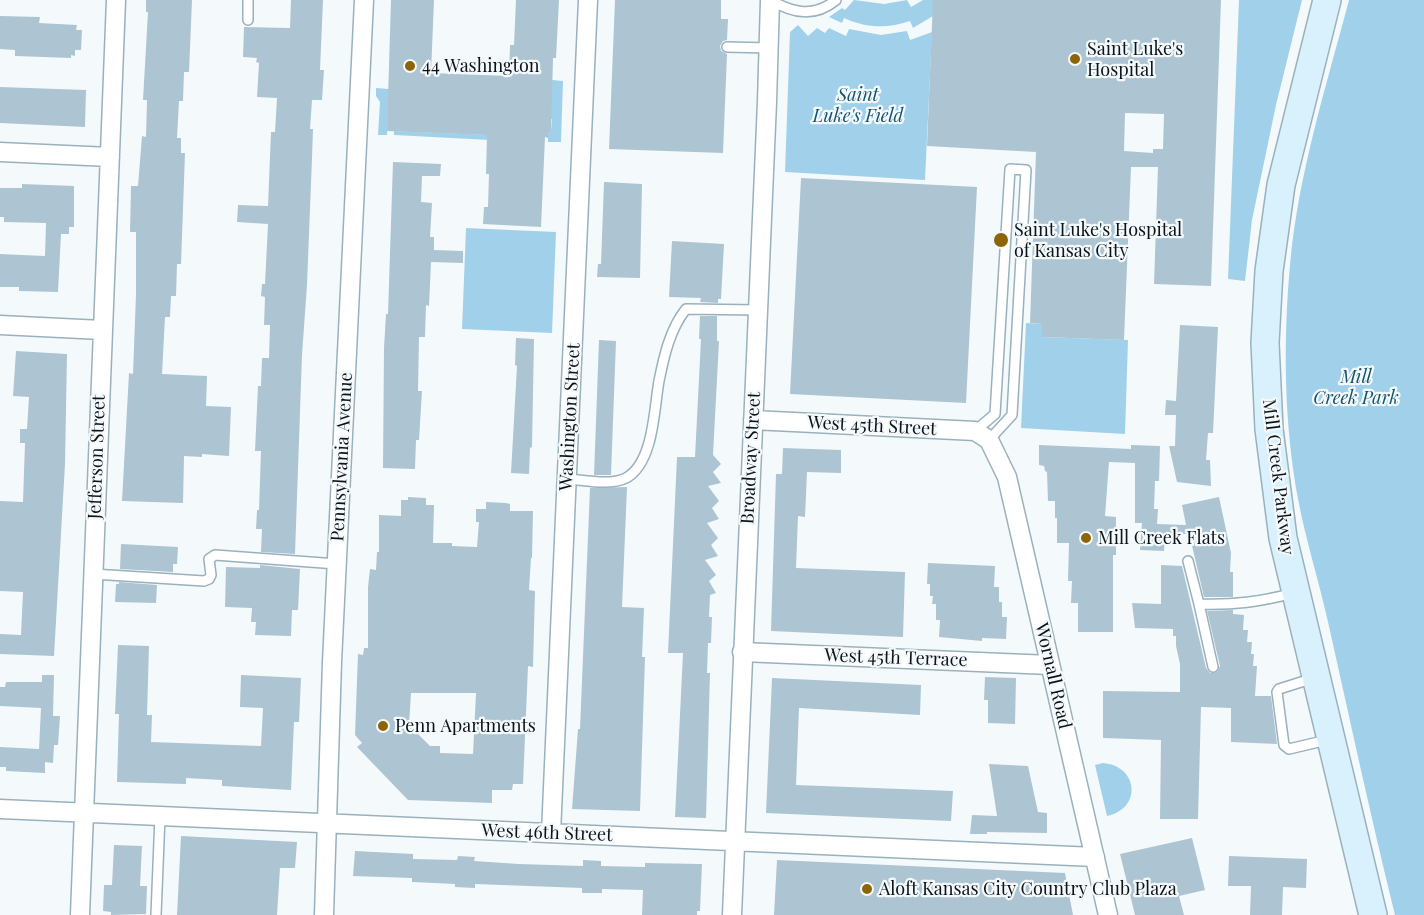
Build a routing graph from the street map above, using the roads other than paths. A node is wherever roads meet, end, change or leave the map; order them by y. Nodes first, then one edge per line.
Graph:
1 (116, 0) edge
2 (248, 0) edge
3 (364, 0) edge
4 (588, 0) edge
5 (770, 0) edge
6 (836, 0) edge
7 (1327, 0) edge
8 (248, 20) dead end
9 (727, 47) dead end
10 (769, 48) junction
11 (0, 152) edge
12 (110, 157) junction
13 (1005, 245) junction
14 (1021, 246) junction
15 (1001, 308) junction
16 (1018, 309) junction
17 (758, 310) junction
18 (0, 325) edge
19 (102, 330) junction
20 (999, 346) junction
21 (1015, 347) junction
22 (753, 420) junction
23 (982, 436) junction
24 (567, 479) junction
25 (1188, 561) dead end
26 (337, 564) junction
27 (93, 574) junction
28 (1296, 592) junction
29 (1199, 604) junction
30 (742, 652) junction
31 (1050, 664) junction
32 (1213, 667) dead end
33 (1316, 677) junction
34 (1331, 740) junction
35 (0, 809) edge
36 (84, 813) junction
37 (160, 816) junction
38 (327, 823) junction
39 (551, 833) junction
40 (735, 841) junction
41 (1095, 857) junction
42 (80, 915) edge
43 (156, 915) edge
44 (324, 915) edge
45 (732, 915) edge
46 (1108, 915) edge
47 (1373, 915) edge

1 - 12 street, Jefferson Street
2 - 8 lane
3 - 26 street, Pennsylvania Avenue
4 - 24 street, Washington Street
5 - 6 lane
5 - 10 street, Broadway Street
7 - 28 main road, Mill Creek Parkway
9 - 10 lane
10 - 17 street, Broadway Street
11 - 12 street
12 - 19 street, Jefferson Street
13 - 14 lane
13 - 14 lane
13 - 15 lane
14 - 16 lane
15 - 16 lane
15 - 20 lane
16 - 21 lane
17 - 22 street, Broadway Street
17 - 24 lane
18 - 19 street
19 - 27 street, Jefferson Street
20 - 21 lane
20 - 23 lane
21 - 23 lane
22 - 23 street, West 45th Street
22 - 30 street, Broadway Street
23 - 31 street, Wornall Road
24 - 39 street, Washington Street
25 - 29 lane
26 - 27 lane
26 - 38 street, Pennsylvania Avenue
27 - 36 street, Jefferson Street
28 - 29 lane
28 - 33 main road, Mill Creek Parkway
29 - 32 lane
30 - 31 street, West 45th Terrace
30 - 40 street, Broadway Street
31 - 41 street, Wornall Road
33 - 34 main road, Mill Creek Parkway
33 - 34 lane
34 - 47 main road, Mill Creek Parkway
35 - 36 street, West 46th Street
36 - 37 street, West 46th Street
36 - 42 street, Jefferson Street
37 - 38 street, West 46th Street
37 - 43 lane
38 - 39 street, West 46th Street
38 - 44 street, Pennsylvania Avenue
39 - 40 street, West 46th Street
40 - 41 street, West 46th Street
40 - 45 street, Broadway Street
41 - 46 street, Wornall Road

